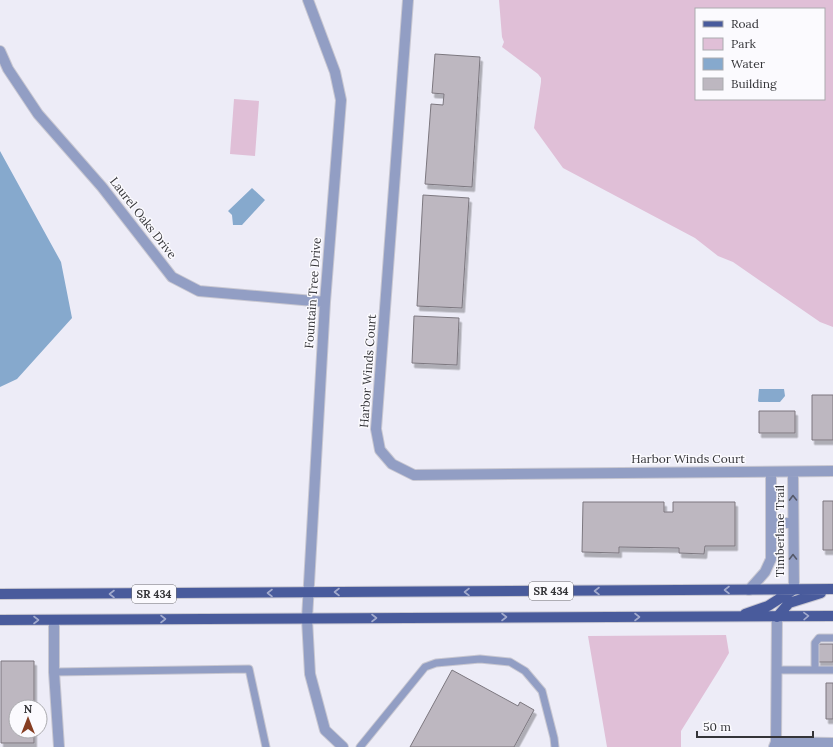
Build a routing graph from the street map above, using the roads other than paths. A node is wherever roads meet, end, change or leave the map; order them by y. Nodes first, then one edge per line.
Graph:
1 (308, 0) edge
2 (408, 0) edge
3 (0, 51) edge
4 (325, 302) junction
5 (833, 471) edge
6 (771, 472) junction
7 (793, 472) junction
8 (771, 524) junction
9 (793, 524) junction
10 (832, 589) edge
11 (749, 590) junction
12 (794, 590) junction
13 (308, 593) junction
14 (0, 594) edge
15 (740, 616) junction
16 (833, 616) edge
17 (777, 617) junction
18 (307, 618) junction
19 (0, 620) edge
20 (54, 620) junction
21 (833, 638) edge
22 (776, 670) junction
23 (816, 670) junction
24 (833, 670) edge
25 (54, 672) junction
26 (833, 743) edge
27 (775, 745) edge
28 (59, 747) edge
29 (266, 747) edge
30 (343, 747) edge
31 (360, 747) edge
32 (555, 747) edge

1 - 4 street, Fountain Tree Drive
2 - 6 street, Harbor Winds Court
3 - 4 street, Laurel Oaks Drive
4 - 13 street, Fountain Tree Drive
5 - 7 street, Harbor Winds Court
6 - 7 street, Harbor Winds Court
6 - 8 street, Timberlane Trail
9 -> 7 street, Timberlane Trail
8 - 9 street
8 - 11 street, Timberlane Trail
12 -> 9 street, Timberlane Trail
10 - 12 main road, SR 434
10 - 17 main road
11 - 12 main road, SR 434
11 -> 13 main road, SR 434
12 - 15 main road
13 -> 14 main road, SR 434
13 - 18 street, Fountain Tree Drive
15 - 17 main road, SR 434
18 -> 15 main road, SR 434
17 -> 16 main road, SR 434
17 - 22 street
20 -> 18 main road, SR 434
18 - 30 street, Fountain Tree Drive
19 -> 20 main road, SR 434
20 - 25 street
21 - 23 lane
22 - 23 lane
22 - 27 street
23 - 24 lane
25 - 28 street
25 - 29 lane
26 - 27 street
31 - 32 lane

